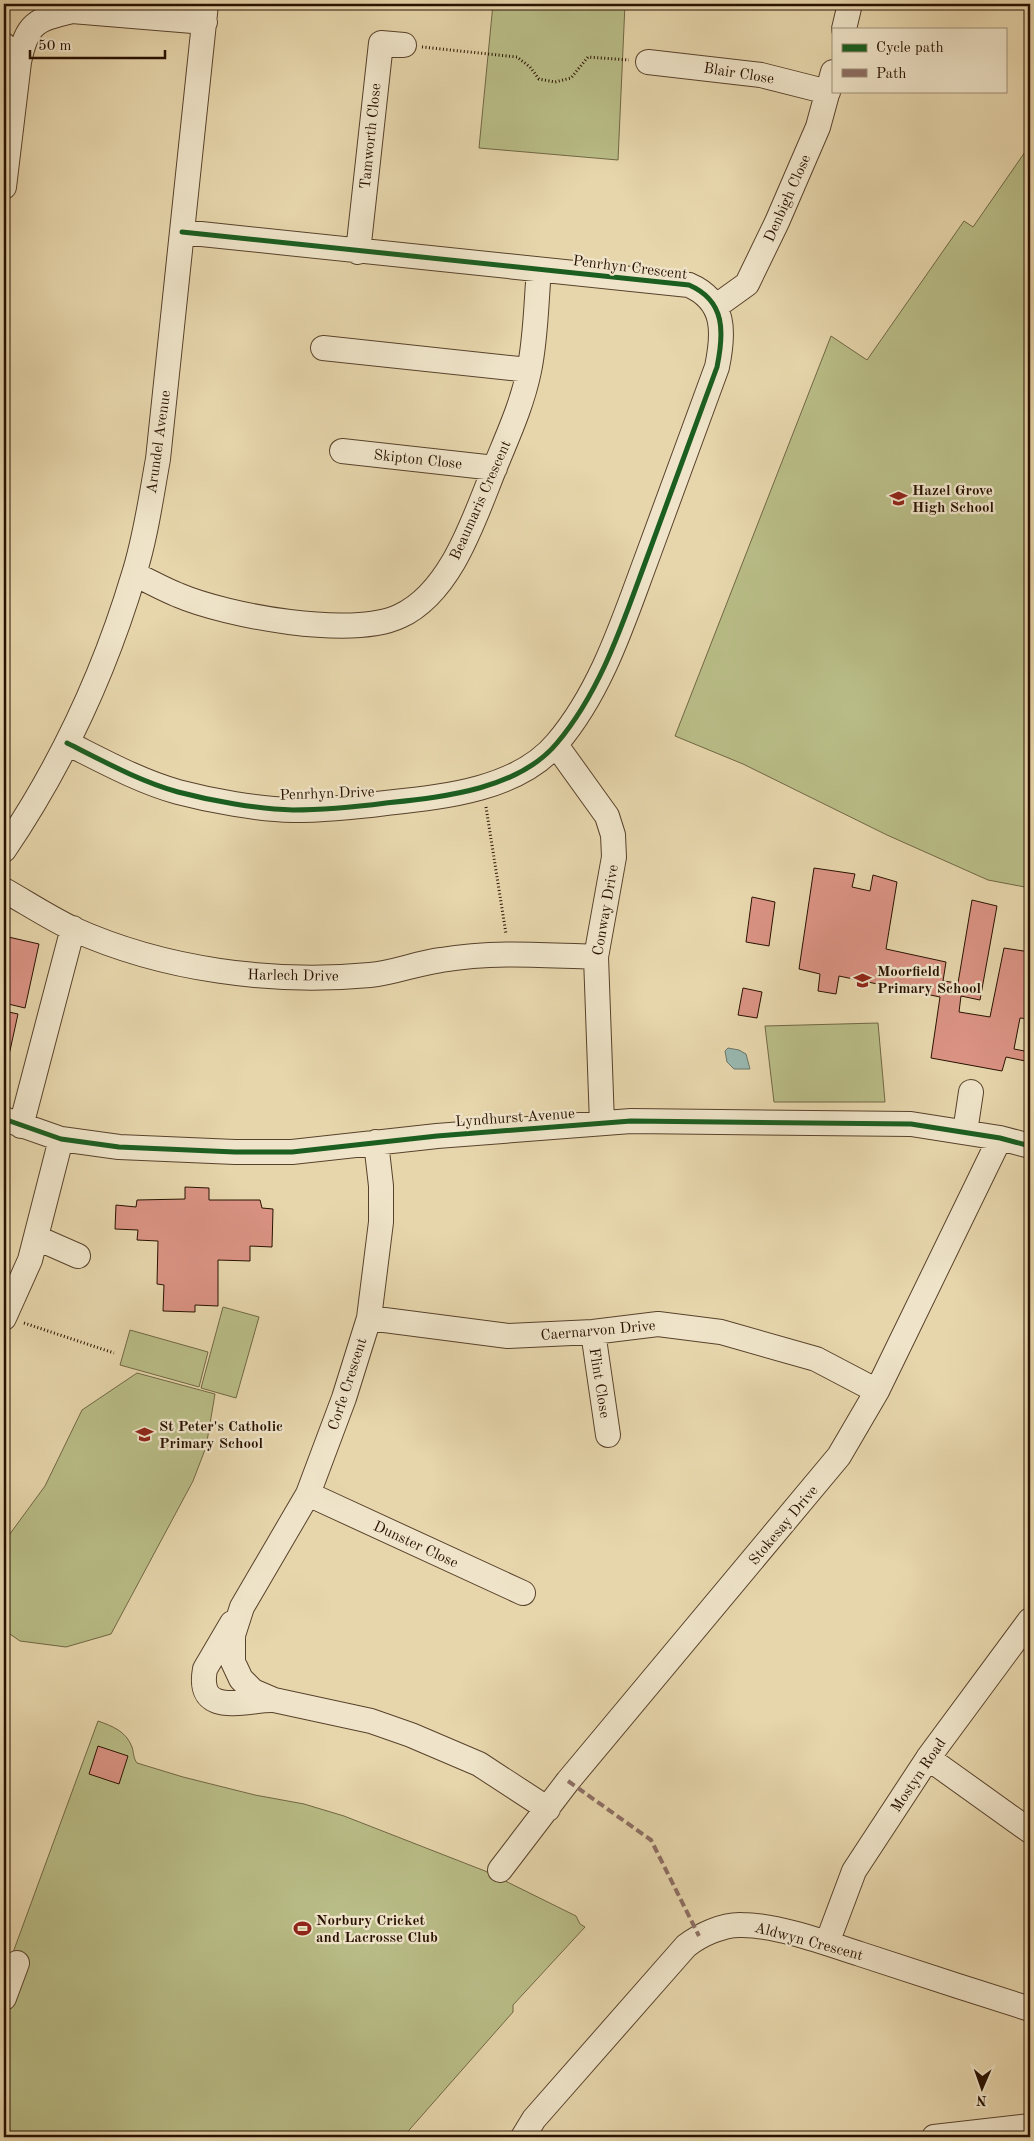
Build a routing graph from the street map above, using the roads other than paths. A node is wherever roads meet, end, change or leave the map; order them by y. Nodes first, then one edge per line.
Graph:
1 (70, 7) edge
2 (205, 13) edge
3 (4, 45) edge
4 (404, 45) road end
5 (19, 62) junction
6 (648, 62) road end
7 (830, 82) edge
8 (4, 187) edge
9 (182, 232) junction
10 (358, 252) junction
11 (539, 270) junction
12 (714, 307) junction
13 (323, 348) dead end
14 (529, 370) junction
15 (342, 451) dead end
16 (495, 468) junction
17 (134, 574) junction
18 (67, 743) junction
19 (556, 745) junction
20 (4, 850) edge
21 (4, 890) edge
22 (73, 928) junction
23 (596, 956) junction
24 (971, 1092) dead end
25 (12, 1122) edge
26 (602, 1123) junction
27 (965, 1132) junction
28 (1000, 1138) junction
29 (61, 1139) junction
30 (376, 1142) junction
31 (1030, 1146) edge
32 (37, 1238) junction
33 (78, 1256) dead end
34 (6, 1311) edge
35 (368, 1318) junction
36 (592, 1332) junction
37 (877, 1392) junction
38 (608, 1435) dead end
39 (308, 1494) junction
40 (523, 1593) dead end
41 (242, 1607) junction
42 (1027, 1630) edge
43 (274, 1700) junction
44 (928, 1758) junction
45 (548, 1809) junction
46 (1030, 1830) edge
47 (500, 1870) dead end
48 (827, 1943) junction
49 (17, 1963) dead end
50 (4, 1998) edge
51 (1030, 2009) edge
52 (1030, 2126) edge
53 (523, 2137) edge
54 (934, 2137) edge

1 - 2 street
1 - 5 street
2 - 9 street, Arundel Avenue
3 - 5 street
4 - 10 street, Tamworth Close
5 - 8 street
6 - 7 street, Blair Close
7 - 12 street, Denbigh Close
9 - 10 street, Penrhyn Crescent
9 - 17 street, Arundel Avenue
10 - 11 street, Penrhyn Crescent
11 - 12 street, Penrhyn Crescent
11 - 14 street, Beaumaris Crescent
12 - 19 street, Penrhyn Crescent
13 - 14 street
14 - 16 street, Beaumaris Crescent
15 - 16 street, Skipton Close
16 - 17 street, Beaumaris Crescent
17 - 18 street, Arundel Avenue
18 - 19 street, Penrhyn Drive
18 - 20 street, Arundel Avenue
19 - 23 street, Conway Drive
21 - 22 street, Harlech Drive
22 - 23 street, Harlech Drive
22 - 25 street
23 - 26 street, Conway Drive
24 - 27 street
25 - 29 street, Lyndhurst Avenue
26 - 27 street, Lyndhurst Avenue
26 - 30 street, Lyndhurst Avenue
27 - 28 street, Lyndhurst Avenue
28 - 31 street, Lyndhurst Avenue
28 - 37 street, Stokesay Drive
29 - 30 street, Lyndhurst Avenue
29 - 32 street
30 - 35 street, Corfe Crescent
32 - 33 street
32 - 34 street
35 - 36 street, Caernarvon Drive
35 - 39 street, Corfe Crescent
36 - 37 street, Caernarvon Drive
36 - 38 street, Flint Close
37 - 45 street, Stokesay Drive
39 - 40 street, Dunster Close
39 - 41 street, Corfe Crescent
41 - 43 street, Corfe Crescent
41 - 43 street, Corfe Crescent
42 - 44 street, Mostyn Road
43 - 45 street, Corfe Crescent
44 - 46 street
44 - 48 street, Mostyn Road
45 - 47 street, Stokesay Drive
48 - 51 street, Aldwyn Crescent
48 - 53 street, Aldwyn Crescent
49 - 50 street
52 - 54 street

